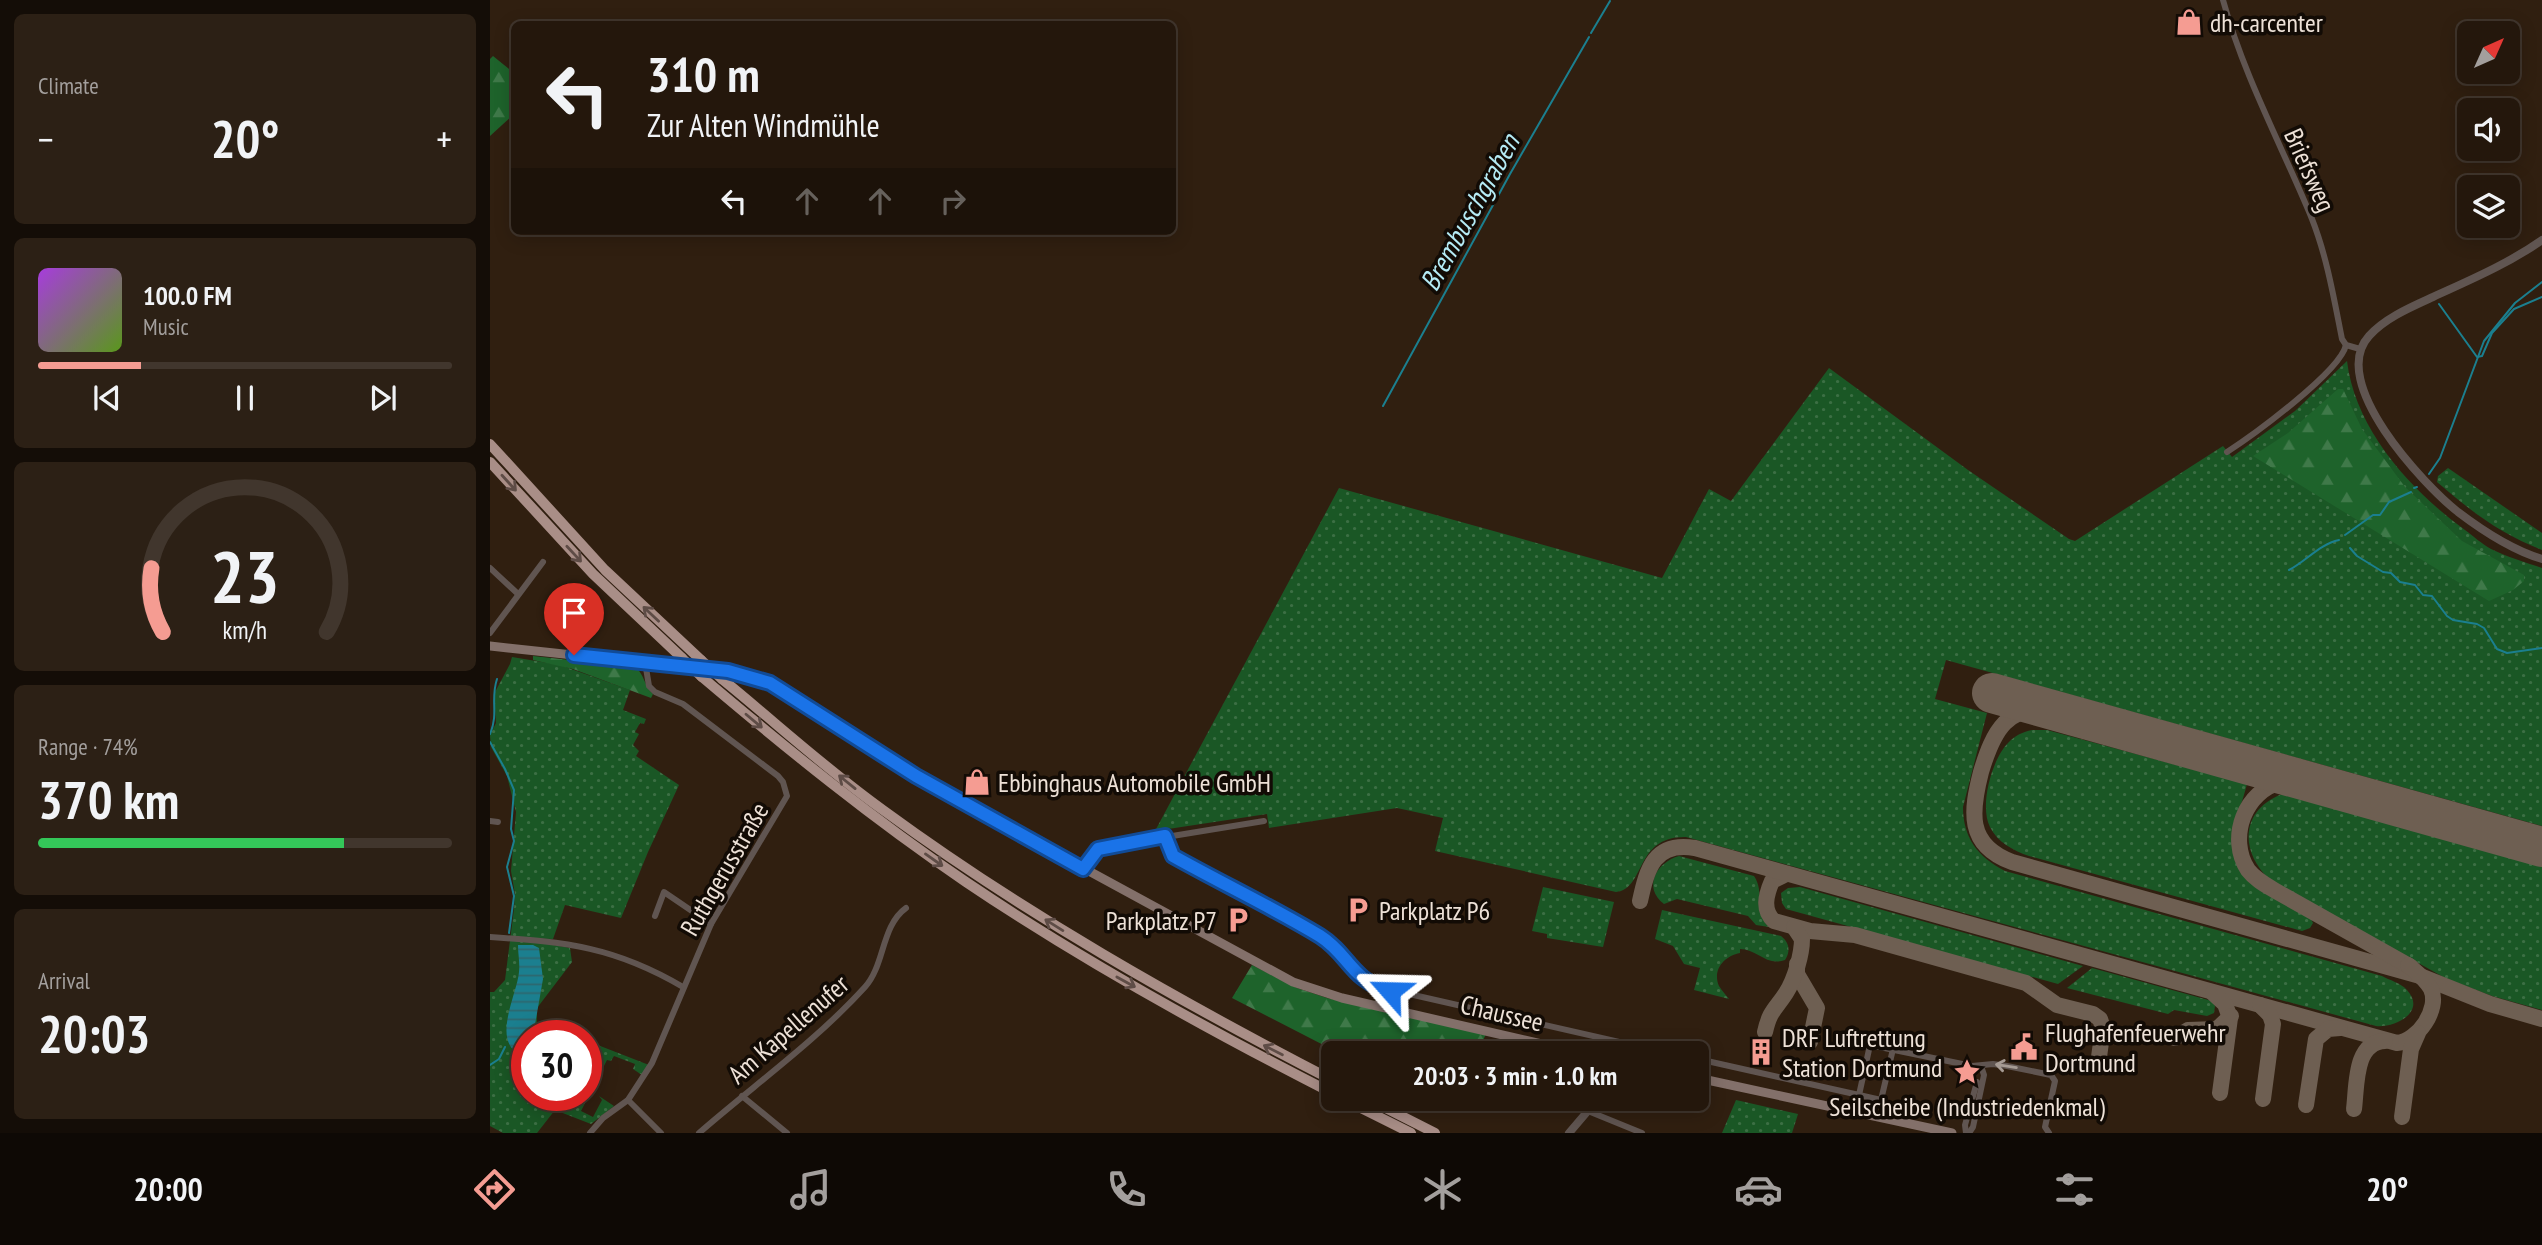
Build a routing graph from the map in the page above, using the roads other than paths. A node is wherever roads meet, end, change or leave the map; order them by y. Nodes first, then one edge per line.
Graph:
1 (2223, 0) edge
2 (2542, 240) edge
3 (2346, 345) junction
4 (2360, 349) junction
5 (490, 444) edge
6 (2227, 452) dead end
7 (490, 462) edge
8 (2542, 559) edge
9 (543, 562) dead end
10 (490, 568) edge
11 (518, 594) junction
12 (490, 633) edge
13 (490, 646) edge
14 (645, 662) junction
15 (490, 821) edge
16 (1264, 821) dead end
17 (498, 822) dead end
18 (1165, 836) junction
19 (1083, 869) junction
20 (905, 908) dead end
21 (654, 916) dead end
22 (711, 924) junction
23 (490, 936) edge
24 (683, 987) junction
25 (1532, 1041) edge
26 (1615, 1041) edge
27 (1893, 1049) junction
28 (1709, 1061) edge
29 (1981, 1066) junction
30 (1321, 1074) edge
31 (1709, 1080) edge
32 (1321, 1087) edge
33 (1859, 1095) junction
34 (741, 1096) junction
35 (628, 1100) junction
36 (1367, 1111) edge
37 (1392, 1111) edge
38 (1588, 1111) joint
39 (590, 1133) edge
40 (661, 1133) edge
41 (699, 1133) edge
42 (787, 1133) edge
43 (1410, 1133) edge
44 (1436, 1133) edge
45 (1569, 1133) edge
46 (1642, 1133) edge
47 (1952, 1133) edge
48 (1968, 1133) edge
49 (2049, 1133) edge

1 - 3 street, Briefsweg
2 - 4 street
3 - 4 street
3 - 6 street
4 - 8 street
30 -> 5 highway, bridge
7 -> 32 highway, bridge
9 - 11 street
10 - 11 street
11 - 12 street
13 - 14 main road, Chaussee
14 - 19 main road, Chaussee
14 - 22 street, Ruthgerusstraße
15 - 17 street
16 - 18 street
18 - 19 street
18 - 26 street
19 - 25 main road, Chaussee
20 - 34 street, Am Kapellenufer
21 - 22 street
22 - 24 street, Ruthgerusstraße
23 - 24 street
24 - 35 street, Ruthgerusstraße
27 - 29 street
27 - 33 street
27 - 33 street
28 - 33 street
29 - 48 street
49 -> 29 street
31 - 47 main road
34 - 41 street, Am Kapellenufer
34 - 42 street
35 - 39 street, Ruthgerusstraße
35 - 40 street
36 - 43 highway
37 - 44 highway
38 - 45 street
38 - 46 street

